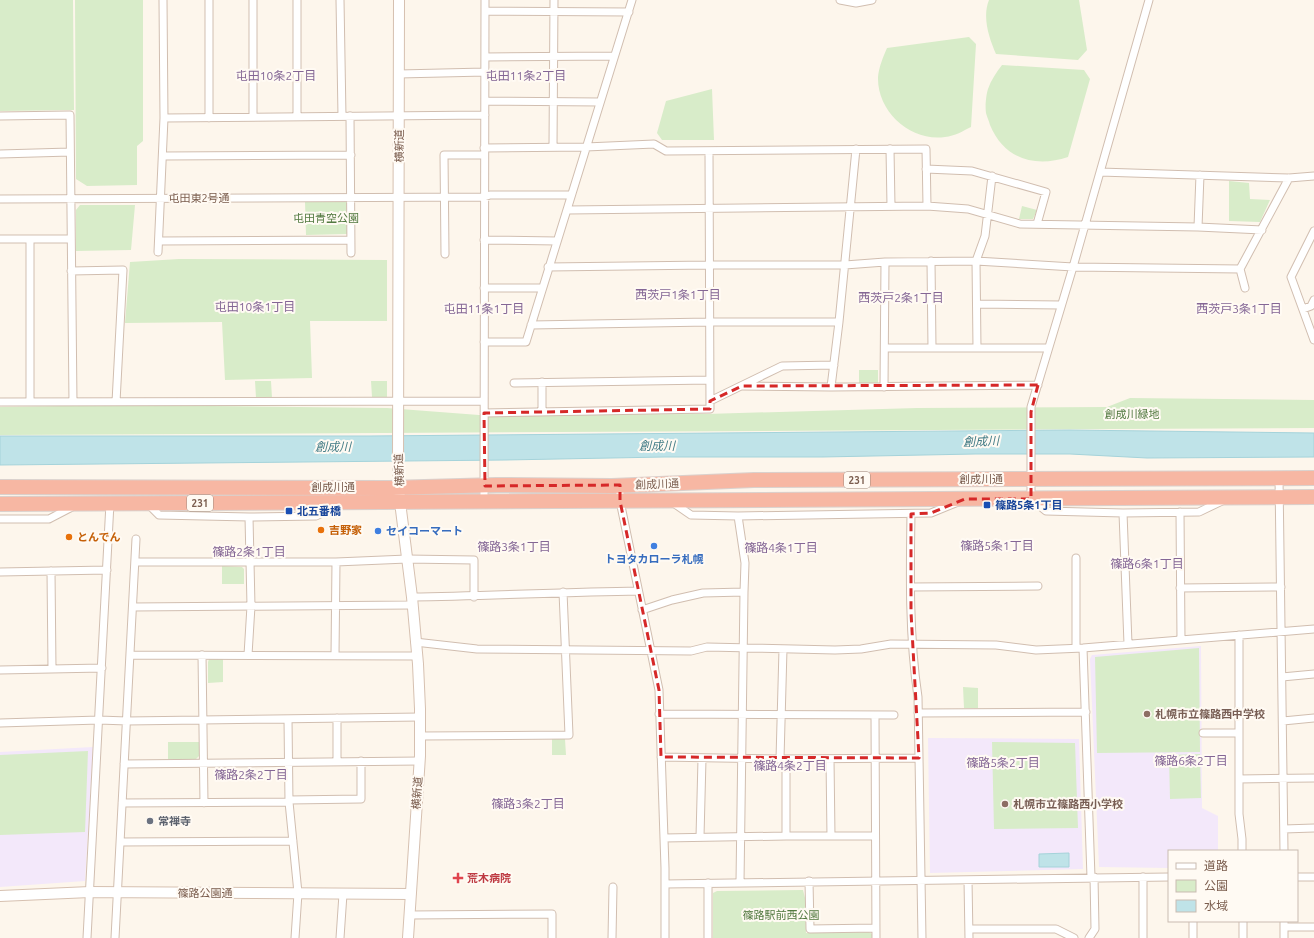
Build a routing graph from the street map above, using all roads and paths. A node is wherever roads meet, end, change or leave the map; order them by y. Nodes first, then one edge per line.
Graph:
1 (163, 0) edge
2 (209, 0) edge
3 (253, 0) edge
4 (297, 0) edge
5 (340, 0) edge
6 (399, 0) edge
7 (485, 0) edge
8 (554, 0) edge
9 (632, 0) edge
10 (840, 0) edge
11 (871, 0) edge
12 (1149, 0) edge
13 (485, 11) junction
14 (554, 11) junction
15 (629, 12) junction
16 (553, 56) junction
17 (614, 56) junction
18 (485, 57) junction
19 (485, 72) junction
20 (400, 74) junction
21 (485, 101) junction
22 (553, 101) junction
23 (600, 102) junction
24 (485, 115) junction
25 (0, 116) edge
26 (342, 116) junction
27 (350, 116) junction
28 (398, 116) junction
29 (253, 117) junction
30 (298, 117) junction
31 (164, 118) junction
32 (209, 118) junction
33 (553, 147) junction
34 (586, 147) junction
35 (856, 149) junction
36 (890, 149) junction
37 (484, 151) junction
38 (709, 151) junction
39 (70, 152) junction
40 (0, 154) edge
41 (351, 155) junction
42 (163, 156) junction
43 (926, 169) junction
44 (1100, 172) junction
45 (992, 176) junction
46 (1200, 176) junction
47 (1313, 176) edge
48 (1289, 178) junction
49 (571, 195) junction
50 (444, 197) junction
51 (484, 197) junction
52 (161, 198) junction
53 (351, 198) junction
54 (399, 198) junction
55 (0, 199) edge
56 (71, 199) junction
57 (891, 206) junction
58 (927, 206) junction
59 (851, 207) junction
60 (709, 209) junction
61 (568, 210) junction
62 (987, 215) junction
63 (1037, 224) junction
64 (1084, 225) junction
65 (1198, 227) junction
66 (1262, 230) junction
67 (1314, 231) edge
68 (30, 238) junction
69 (0, 239) edge
70 (71, 239) junction
71 (351, 240) junction
72 (484, 240) junction
73 (159, 241) junction
74 (557, 241) junction
75 (158, 252) dead end
76 (351, 253) dead end
77 (445, 254) dead end
78 (931, 261) junction
79 (976, 261) junction
80 (885, 262) junction
81 (709, 265) junction
82 (845, 265) junction
83 (548, 267) junction
84 (1073, 267) junction
85 (1240, 269) junction
86 (72, 271) junction
87 (484, 288) junction
88 (542, 288) junction
89 (1245, 288) dead end
90 (1314, 300) edge
91 (977, 304) junction
92 (1061, 305) junction
93 (1303, 309) junction
94 (709, 322) junction
95 (839, 322) junction
96 (531, 325) junction
97 (1314, 337) edge
98 (484, 342) junction
99 (885, 348) junction
100 (932, 348) junction
101 (977, 348) junction
102 (1048, 348) junction
103 (834, 365) junction
104 (710, 380) junction
105 (542, 382) junction
106 (514, 383) dead end
107 (1038, 385) junction
108 (742, 386) junction
109 (831, 387) junction
110 (884, 387) junction
111 (484, 401) junction
112 (710, 401) junction
113 (0, 402) edge
114 (30, 402) junction
115 (73, 402) junction
116 (116, 402) junction
117 (398, 402) junction
118 (542, 412) junction
119 (484, 413) junction
120 (1031, 473) junction
121 (1280, 478) junction
122 (1314, 478) edge
123 (754, 480) junction
124 (620, 485) junction
125 (485, 486) junction
126 (0, 487) edge
127 (400, 487) junction
128 (1230, 497) junction
129 (1280, 497) junction
130 (1314, 497) edge
131 (1031, 498) junction
132 (965, 499) junction
133 (754, 500) junction
134 (620, 501) junction
135 (671, 501) junction
136 (344, 502) junction
137 (400, 502) junction
138 (484, 502) junction
139 (147, 503) junction
140 (0, 504) edge
141 (79, 504) junction
142 (110, 504) junction
143 (1180, 512) junction
144 (1123, 513) junction
145 (910, 514) junction
146 (738, 516) junction
147 (249, 517) junction
148 (0, 519) edge
149 (136, 539) dead end
150 (1076, 558) dead end
151 (408, 559) junction
152 (135, 562) junction
153 (251, 562) junction
154 (336, 562) junction
155 (107, 570) junction
156 (51, 571) junction
157 (0, 572) edge
158 (911, 586) junction
159 (1038, 586) dead end
160 (1281, 586) junction
161 (1180, 588) junction
162 (638, 591) junction
163 (563, 592) junction
164 (744, 592) junction
165 (474, 597) junction
166 (412, 601) junction
167 (335, 605) junction
168 (251, 606) junction
169 (133, 607) junction
170 (642, 610) junction
171 (1314, 629) edge
172 (1282, 632) junction
173 (1239, 635) junction
174 (1181, 640) junction
175 (416, 642) junction
176 (914, 644) junction
177 (1128, 644) junction
178 (744, 648) junction
179 (1080, 648) junction
180 (783, 649) junction
181 (565, 650) junction
182 (650, 650) junction
183 (130, 654) junction
184 (202, 655) junction
185 (248, 655) junction
186 (335, 655) junction
187 (417, 656) junction
188 (102, 668) junction
189 (52, 669) junction
190 (0, 670) edge
191 (1314, 674) edge
192 (1282, 677) junction
193 (1086, 712) junction
194 (918, 713) junction
195 (659, 714) junction
196 (742, 714) junction
197 (781, 714) junction
198 (875, 715) junction
199 (894, 715) dead end
200 (420, 717) junction
201 (337, 718) junction
202 (1314, 718) edge
203 (288, 719) junction
204 (99, 720) junction
205 (204, 720) junction
206 (127, 721) junction
207 (1283, 721) junction
208 (0, 723) edge
209 (1204, 733) dead end
210 (1239, 733) junction
211 (420, 736) junction
212 (661, 757) junction
213 (702, 758) junction
214 (919, 758) junction
215 (742, 759) junction
216 (783, 759) junction
217 (830, 759) junction
218 (874, 759) junction
219 (337, 761) junction
220 (361, 761) junction
221 (420, 761) junction
222 (289, 762) junction
223 (204, 763) junction
224 (124, 764) junction
225 (1283, 778) junction
226 (1314, 778) edge
227 (1239, 779) junction
228 (289, 801) junction
229 (122, 803) junction
230 (204, 803) junction
231 (1314, 828) edge
232 (1284, 829) junction
233 (786, 836) junction
234 (831, 836) junction
235 (875, 836) junction
236 (700, 837) junction
237 (740, 837) junction
238 (664, 838) junction
239 (293, 840) junction
240 (120, 842) junction
241 (1242, 850) edge
242 (1284, 850) edge
243 (1093, 877) junction
244 (1143, 877) junction
245 (1168, 877) edge
246 (1298, 877) edge
247 (1314, 877) edge
248 (968, 880) junction
249 (809, 881) junction
250 (875, 881) junction
251 (922, 881) junction
252 (740, 882) junction
253 (708, 883) junction
254 (665, 884) junction
255 (613, 887) dead end
256 (90, 892) junction
257 (117, 892) junction
258 (298, 893) junction
259 (343, 894) junction
260 (411, 894) junction
261 (0, 896) edge
262 (410, 915) junction
263 (1193, 922) edge
264 (1243, 922) edge
265 (1284, 924) edge
266 (1314, 927) edge
267 (876, 928) junction
268 (969, 930) junction
269 (87, 938) edge
270 (115, 938) edge
271 (295, 938) edge
272 (340, 938) edge
273 (408, 938) edge
274 (552, 938) edge
275 (612, 938) edge
276 (665, 938) edge
277 (708, 938) edge
278 (876, 938) edge
279 (922, 938) edge
280 (969, 938) edge
281 (1074, 938) edge
282 (1089, 938) edge
283 (1143, 938) edge
284 (1193, 938) edge
285 (1243, 938) edge
286 (1284, 938) edge

1 - 31 street
2 - 32 street
3 - 29 street
4 - 30 street
5 - 26 street
6 - 20 street, 横新道
7 - 13 street
8 - 14 street
9 - 15 street
10 - 11 street
12 - 44 street
13 - 14 street
13 - 18 street
14 - 15 street
14 - 16 street
15 - 17 street
16 - 17 street
16 - 18 street
16 - 22 street
17 - 23 street
18 - 19 street
19 - 20 street
19 - 21 street
20 - 28 street, 横新道
21 - 22 street
21 - 24 street
22 - 23 street
22 - 33 street
23 - 34 street
24 - 28 street
24 - 37 street
25 - 39 street
26 - 27 street
26 - 30 street
27 - 28 street
27 - 41 street
28 - 54 street, 横新道
29 - 30 street
29 - 32 street
31 - 32 street
31 - 42 street
33 - 34 street
33 - 37 street
34 - 38 street
34 - 49 street
35 - 36 street
35 - 38 street
35 - 59 street
36 - 43 street
36 - 57 street
37 - 50 street
37 - 51 street
38 - 60 street
39 - 40 street
39 - 56 street
41 - 42 street
41 - 53 street
42 - 52 street
43 - 45 street
43 - 58 street
44 - 46 street
44 - 64 street
45 - 62 street
45 - 63 street
46 - 48 street
46 - 65 street
47 - 48 street
48 - 66 street
49 - 51 street, 屯田東2号通
49 - 61 street
50 - 51 street, 屯田東2号通
50 - 54 street, 屯田東2号通
50 - 77 street
51 - 72 street
52 - 53 street, 屯田東2号通
52 - 56 street, 屯田東2号通
52 - 73 street
53 - 54 street, 屯田東2号通
53 - 71 street
54 - 117 street, 横新道
55 - 56 street, 屯田東2号通
56 - 70 street
57 - 58 street
57 - 59 street
58 - 62 street
59 - 60 street
59 - 82 street
60 - 61 street
60 - 81 street
61 - 74 street
62 - 63 street
62 - 79 street
63 - 64 street
64 - 65 street
64 - 84 street
65 - 66 street
66 - 85 street
67 - 93 street
68 - 69 street
68 - 70 street
68 - 114 street
70 - 86 street
71 - 73 street
71 - 76 street
72 - 74 street
72 - 87 street
73 - 75 street
74 - 83 street
78 - 79 street
78 - 80 street
78 - 100 street
79 - 84 street
79 - 91 street
80 - 82 street
80 - 99 street
81 - 82 street
81 - 83 street
81 - 94 street
82 - 95 street
83 - 88 street
84 - 85 street
84 - 92 street
85 - 89 street
86 - 115 street
86 - 116 street
87 - 88 street
87 - 98 street
88 - 96 street
90 - 93 street
91 - 92 street
91 - 101 street
92 - 102 street
93 - 97 street
94 - 95 street
94 - 96 street
94 - 104 street
95 - 103 street
96 - 98 street
98 - 111 street
99 - 100 street
99 - 110 street
100 - 101 street
101 - 102 street
102 - 107 street
103 - 108 street
103 - 109 street
104 - 105 street
104 - 112 street
105 - 106 street
105 - 118 street
107 - 110 street
107 - 120 street
108 - 109 street
108 - 112 street
109 - 110 street
111 - 117 street
111 - 119 street
112 - 118 street
113 - 114 street
114 - 115 street
115 - 116 street
116 - 117 street
117 - 127 street, 横新道
118 - 119 street
119 - 125 street
120 - 121 highway, 創成川通 / 231
120 - 123 highway, 創成川通 / 231
120 - 131 street
121 - 122 highway, 創成川通 / 231
121 - 129 street
123 - 124 highway, 創成川通 / 231
123 - 133 highway
124 - 125 highway, 創成川通 / 231
124 - 134 street
125 - 127 highway, 創成川通 / 231
125 - 138 street
126 - 127 highway, 創成川通 / 231
127 - 137 street, 横新道
128 - 129 highway, 創成川通 / 231
128 - 131 highway, 創成川通 / 231
128 - 143 street
129 - 130 highway, 創成川通 / 231
129 - 160 street
131 - 132 highway, 創成川通 / 231
131 - 144 street
132 - 133 highway, 創成川通 / 231
132 - 145 street
133 - 135 highway, 創成川通 / 231
134 - 135 highway, 創成川通 / 231
134 - 138 highway, 創成川通 / 231
134 - 162 street
135 - 146 street
136 - 137 highway, 創成川通 / 231
136 - 139 highway, 創成川通 / 231
136 - 147 street
137 - 138 highway, 創成川通 / 231
137 - 151 street, 横新道
139 - 142 highway, 創成川通 / 231
139 - 147 street
140 - 141 highway, 創成川通 / 231
141 - 142 highway, 創成川通 / 231
141 - 148 street
142 - 155 street
143 - 144 street
143 - 161 street
144 - 177 street
145 - 146 street
145 - 158 street
146 - 164 street
147 - 153 street
149 - 152 street
150 - 179 street
151 - 154 street
151 - 165 street
151 - 166 street, 横新道
152 - 153 street
152 - 169 street
153 - 154 street
153 - 168 street
154 - 167 street
155 - 156 street
155 - 188 street
156 - 157 street
156 - 189 street
158 - 159 street
158 - 176 street
160 - 161 street
160 - 172 street
161 - 174 street
162 - 163 street
162 - 170 street
163 - 165 street
163 - 181 street
164 - 170 street
164 - 178 street
165 - 166 street
166 - 167 street
166 - 175 street, 横新道
167 - 168 street
167 - 186 street
168 - 169 street
168 - 185 street
169 - 183 street
170 - 182 street
171 - 172 street
172 - 173 street
172 - 192 street
173 - 174 street
173 - 210 street
174 - 177 street
175 - 181 street
175 - 187 street, 横新道
176 - 179 street
176 - 180 street
176 - 194 street
177 - 179 street
178 - 180 street
178 - 182 street
178 - 196 street
179 - 193 street
180 - 197 street
181 - 182 street
181 - 211 street
182 - 195 street
183 - 184 street
183 - 206 street
184 - 185 street
184 - 205 street
185 - 186 street
186 - 187 street
187 - 200 street, 横新道
188 - 189 street
188 - 204 street
189 - 190 street
191 - 192 street
192 - 207 street
193 - 194 street
193 - 243 street
194 - 214 street
195 - 196 street
195 - 212 street
196 - 197 street
196 - 215 street
197 - 198 street
197 - 216 street
198 - 199 street
198 - 218 street
200 - 201 street
200 - 211 street, 横新道
201 - 203 street
201 - 219 street
202 - 207 street
203 - 205 street
203 - 222 street
204 - 206 street
204 - 208 street
204 - 256 street
205 - 206 street
205 - 223 street
206 - 224 street
207 - 225 street
209 - 210 street
210 - 227 street
211 - 221 street, 横新道
212 - 213 street
212 - 238 street
213 - 215 street
213 - 236 street
214 - 218 street
214 - 251 street
215 - 216 street
215 - 237 street
216 - 217 street
216 - 233 street
217 - 218 street
217 - 234 street
218 - 235 street
219 - 220 street
219 - 222 street
220 - 221 street
220 - 228 street
221 - 260 street, 横新道
222 - 223 street
222 - 228 street
223 - 224 street
223 - 230 street
224 - 229 street
225 - 226 street
225 - 227 street
225 - 232 street
227 - 241 street
228 - 230 street
228 - 239 street
229 - 230 street
229 - 240 street
231 - 232 street
232 - 242 street
233 - 234 street
233 - 237 street
234 - 235 street
235 - 250 street
236 - 237 street
236 - 238 street
237 - 252 street
238 - 254 street
239 - 240 street
239 - 258 street
240 - 257 street
243 - 244 street
243 - 248 street
243 - 282 street
244 - 245 street
244 - 283 street
246 - 247 street
248 - 251 street
248 - 268 street
249 - 250 street
249 - 252 street
249 - 267 street
250 - 251 street
250 - 267 street
251 - 279 street
252 - 253 street
253 - 254 street
253 - 277 street
254 - 276 street
255 - 275 street
256 - 257 street, 篠路公園通
256 - 261 street, 篠路公園通
256 - 269 street
257 - 258 street, 篠路公園通
257 - 270 street
258 - 259 street, 篠路公園通
258 - 271 street
259 - 260 street, 篠路公園通
259 - 272 street
260 - 262 street, 横新道
262 - 273 street, 横新道
262 - 274 street
263 - 284 street
264 - 285 street
265 - 266 street
265 - 286 street
267 - 278 street
268 - 280 street
268 - 281 street

